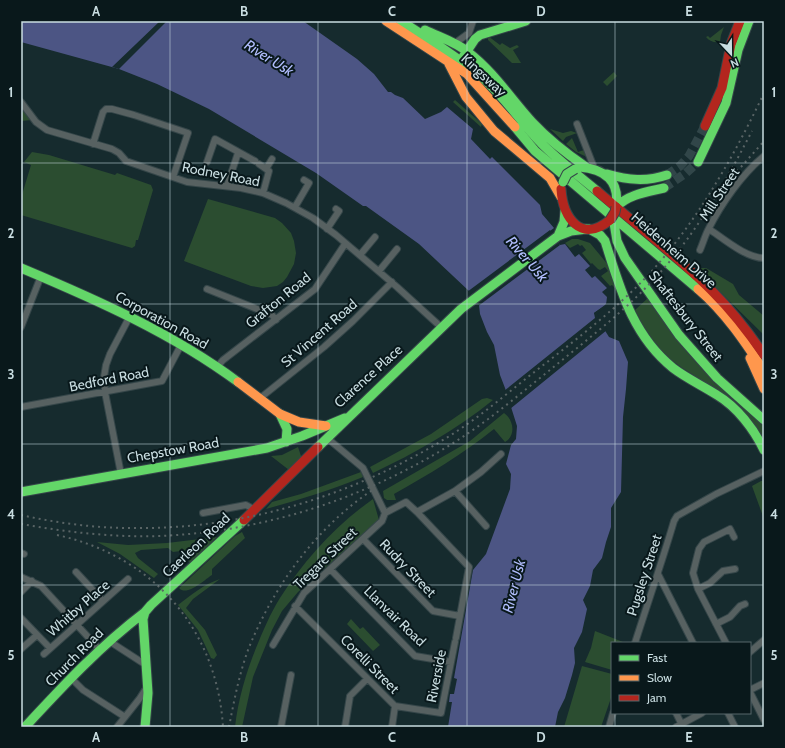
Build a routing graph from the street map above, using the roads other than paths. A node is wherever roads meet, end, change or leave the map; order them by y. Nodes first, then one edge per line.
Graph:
1 (386, 21) edge
2 (401, 21) edge
3 (407, 21) edge
4 (473, 21) edge
5 (526, 21) edge
6 (736, 21) edge
7 (740, 21) edge
8 (749, 21) edge
9 (471, 42) junction
10 (732, 42) junction
11 (454, 44) junction
12 (446, 60) junction
13 (461, 60) junction
14 (21, 102) edge
15 (578, 124) dead end
16 (705, 126) tunnel mouth
17 (93, 144) junction
18 (238, 153) junction
19 (764, 156) edge
20 (272, 159) dead end
21 (554, 161) junction
22 (208, 162) dead end
23 (698, 162) tunnel mouth
24 (266, 169) junction
25 (595, 170) junction
26 (667, 175) tunnel mouth
27 (173, 177) junction
28 (304, 180) dead end
29 (227, 186) junction
30 (664, 188) tunnel mouth
31 (263, 193) junction
32 (561, 197) junction
33 (295, 207) junction
34 (336, 209) dead end
35 (565, 211) junction
36 (615, 212) junction
37 (328, 229) junction
38 (588, 229) junction
39 (709, 229) junction
40 (375, 237) dead end
41 (556, 237) junction
42 (345, 244) junction
43 (397, 249) dead end
44 (700, 250) dead end
45 (360, 256) junction
46 (764, 258) edge
47 (21, 268) edge
48 (379, 272) junction
49 (41, 276) junction
50 (392, 282) junction
51 (207, 290) dead end
52 (723, 302) junction
53 (130, 316) junction
54 (276, 320) junction
55 (728, 322) junction
56 (21, 327) edge
57 (441, 327) junction
58 (764, 343) edge
59 (182, 345) junction
60 (764, 355) edge
61 (217, 367) junction
62 (764, 371) edge
63 (764, 389) edge
64 (104, 392) junction
65 (259, 399) junction
66 (21, 407) edge
67 (280, 414) junction
68 (348, 417) junction
69 (764, 420) edge
70 (326, 426) junction
71 (327, 438) junction
72 (286, 442) junction
73 (764, 450) edge
74 (501, 454) dead end
75 (764, 471) edge
76 (121, 474) junction
77 (455, 491) junction
78 (21, 492) edge
79 (255, 510) junction
80 (417, 512) junction
81 (203, 513) dead end
82 (385, 513) junction
83 (486, 526) dead end
84 (734, 537) dead end
85 (363, 539) junction
86 (330, 569) junction
87 (735, 569) dead end
88 (76, 572) dead end
89 (658, 574) junction
90 (21, 577) edge
91 (128, 579) dead end
92 (32, 581) junction
93 (698, 589) junction
94 (21, 592) edge
95 (103, 601) junction
96 (745, 604) dead end
97 (295, 606) junction
98 (145, 612) junction
99 (460, 616) junction
100 (21, 618) edge
101 (76, 624) junction
102 (716, 624) junction
103 (37, 635) junction
104 (764, 640) edge
105 (109, 641) junction
106 (636, 641) edge
107 (692, 642) edge
108 (725, 642) edge
109 (273, 645) dead end
110 (50, 648) junction
111 (21, 649) edge
112 (100, 650) junction
113 (751, 651) edge
114 (44, 654) dead end
115 (451, 662) junction
116 (146, 665) junction
117 (291, 675) dead end
118 (71, 678) junction
119 (367, 679) junction
120 (764, 683) edge
121 (148, 685) junction
122 (751, 690) edge
123 (751, 693) edge
124 (395, 706) junction
125 (441, 713) joint
126 (613, 714) edge
127 (676, 714) edge
128 (700, 714) edge
129 (728, 714) edge
130 (125, 717) junction
131 (764, 720) edge
132 (680, 726) edge
133 (25, 727) edge
134 (117, 727) edge
135 (145, 727) edge
136 (281, 727) edge
137 (345, 727) edge
138 (392, 727) edge
139 (608, 727) edge
140 (735, 727) edge

1 - 12 main road, Kingsway
2 - 13 main road, Kingsway
3 - 11 main road
4 - 9 street
5 - 9 main road
6 - 10 main road
7 - 10 main road
8 - 23 main road
9 - 11 main road
9 - 11 street
9 - 13 main road
9 - 25 main road
10 - 16 main road
12 - 13 main road
12 - 21 main road, Kingsway
12 - 32 main road
13 - 21 main road, Kingsway
14 - 17 street, Rodney Road
15 - 25 street
17 - 27 street, Rodney Road
17 - 27 street
18 - 22 street
18 - 24 street
18 - 29 street
19 - 39 street, Mill Street
20 - 24 street
21 - 52 main road, Heidenheim Drive
21 - 55 main road, Heidenheim Drive
24 - 31 street
25 - 26 main road
25 - 32 main road, bridge
25 - 36 main road
27 - 29 street, Rodney Road
28 - 33 street
29 - 31 street, Rodney Road
30 - 36 main road
31 - 33 street, Rodney Road
32 - 35 main road
33 - 37 street, Rodney Road
34 - 37 street
35 - 38 main road
35 - 41 main road
36 - 38 main road
36 - 69 main road, Shaftesbury Street
37 - 42 street, Rodney Road
38 - 41 main road
38 - 73 main road
39 - 44 street, Mill Street
39 - 46 street
40 - 45 street
41 - 57 main road, Clarence Place
42 - 45 street, Rodney Road
42 - 54 street, Grafton Road
43 - 48 street
45 - 48 street, Rodney Road
47 - 49 main road, Corporation Road
48 - 50 street, Rodney Road
49 - 53 main road, Corporation Road
49 - 56 street
50 - 57 street, Rodney Road
50 - 65 street, St Vincent Road
51 - 54 street
52 - 58 main road
52 - 60 main road, Heidenheim Drive
53 - 59 main road, Corporation Road
53 - 64 street
54 - 61 street, Grafton Road
55 - 62 main road, Heidenheim Drive
55 - 63 main road
57 - 68 main road, Clarence Place
59 - 61 main road, Corporation Road
59 - 64 street, Bedford Road
61 - 65 main road, Corporation Road
64 - 66 street, Bedford Road
64 - 76 street
65 - 67 main road, Corporation Road
67 - 70 main road
67 - 72 main road
68 - 70 main road, Clarence Place
68 - 71 main road, Caerleon Road
70 - 71 main road
70 - 72 main road, Chepstow Road
71 - 79 main road, Caerleon Road
71 - 82 street
72 - 76 main road, Chepstow Road
74 - 77 street
75 - 89 street, Pugsley Street
76 - 78 main road, Chepstow Road
77 - 80 street
77 - 83 street
79 - 81 street
79 - 98 main road, Caerleon Road
80 - 82 street
80 - 99 street, Riverside
82 - 85 street, Tregare Street
84 - 93 street
85 - 86 street, Tregare Street
85 - 99 street, Rudry Street
86 - 97 street, Tregare Street
86 - 115 street, Llanvair Road
87 - 93 street
88 - 95 street
89 - 106 street, Pugsley Street
89 - 107 street
90 - 92 street
91 - 95 street, Whitby Place
92 - 94 street
92 - 101 street
93 - 102 street
95 - 101 street, Whitby Place
96 - 102 street
97 - 109 street, Tregare Street
97 - 119 street, Corelli Street
98 - 105 main road, Church Road
98 - 116 main road
99 - 115 street, Riverside
100 - 103 street
101 - 110 street, Whitby Place
101 - 112 street
102 - 108 street
103 - 110 street
103 - 111 street
104 - 113 street
105 - 112 main road, Church Road
105 - 116 street
110 - 114 street, Whitby Place
112 - 118 main road, Church Road
115 - 125 street, Riverside
116 - 121 main road
117 - 136 street
118 - 130 street
118 - 133 main road, Church Road
119 - 124 street, Corelli Street
119 - 137 street
120 - 122 street
121 - 130 street
121 - 135 main road
123 - 131 street
124 - 125 street, Corelli Street
124 - 138 street
126 - 139 street
127 - 132 street
128 - 132 street
129 - 140 street
130 - 134 street

